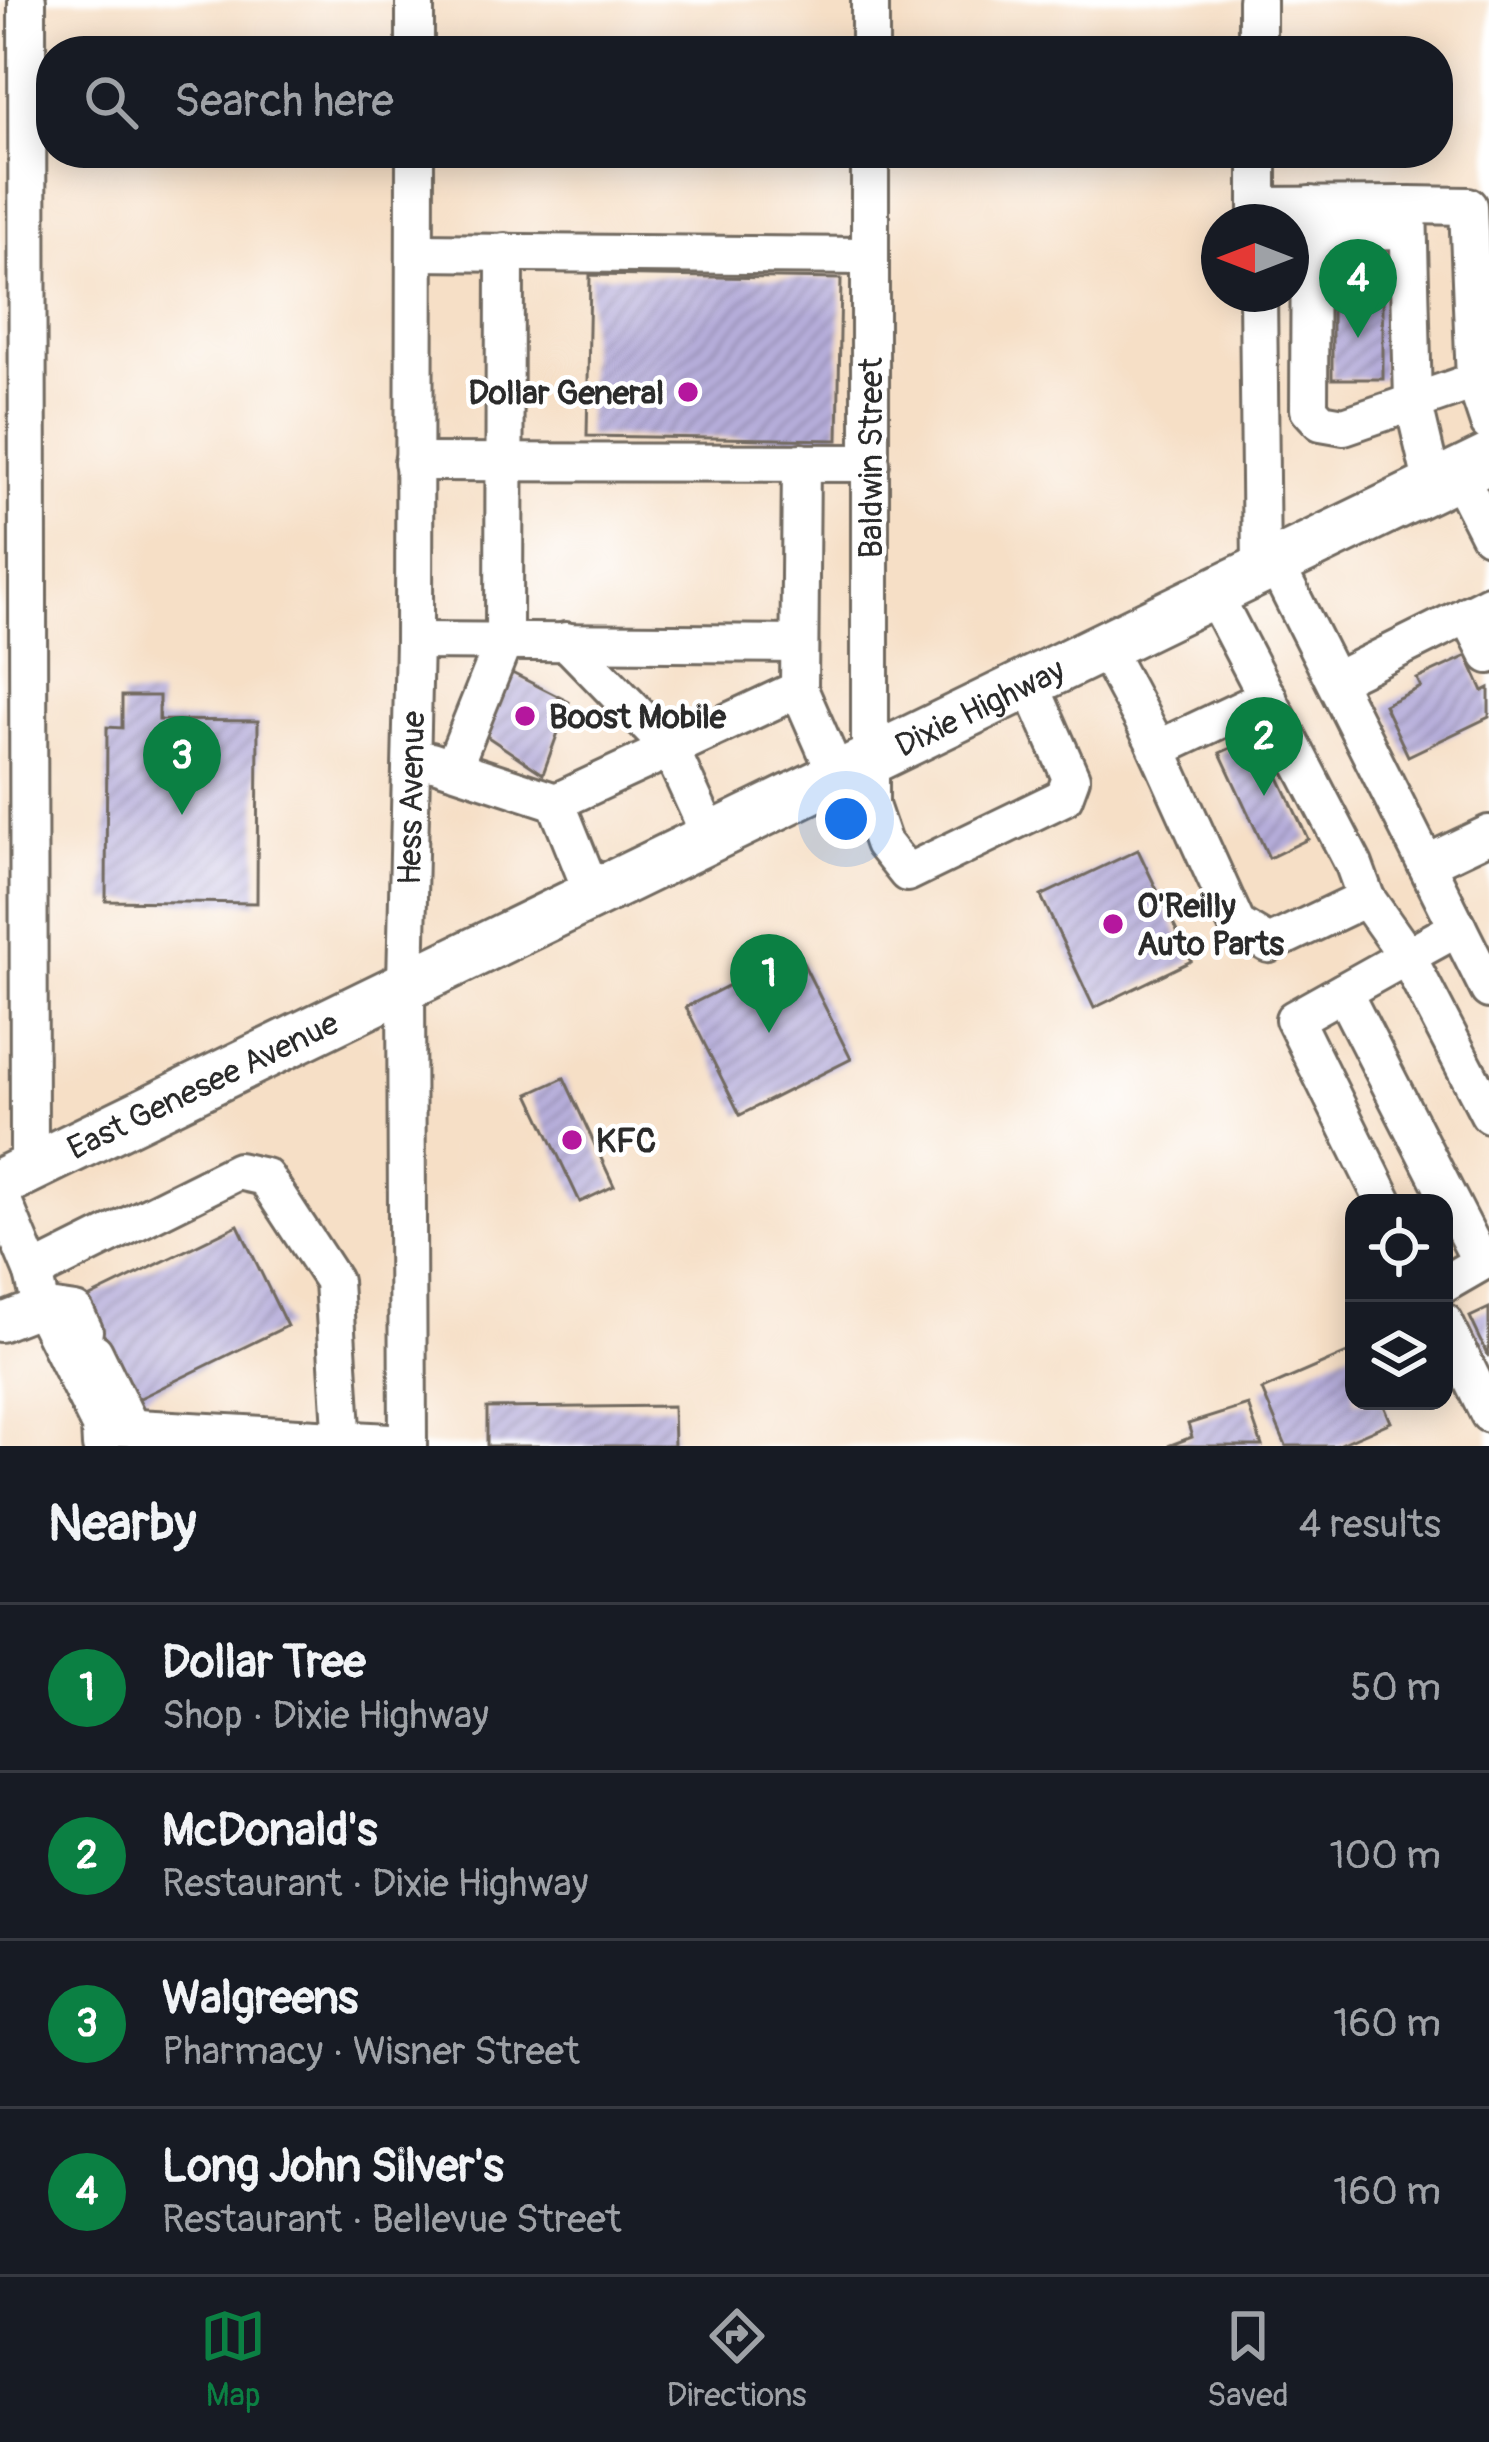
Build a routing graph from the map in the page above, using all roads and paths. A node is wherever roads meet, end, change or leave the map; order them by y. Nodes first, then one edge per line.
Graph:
1 (27, 0) edge
2 (415, 0) edge
3 (870, 0) edge
4 (1257, 0) edge
5 (415, 36) edge
6 (870, 36) edge
7 (1257, 36) edge
8 (416, 168) edge
9 (870, 168) edge
10 (1258, 168) edge
11 (1258, 204) edge
12 (1310, 206) joint
13 (1408, 218) junction
14 (416, 252) junction
15 (505, 252) junction
16 (869, 256) junction
17 (1259, 312) edge
18 (1475, 381) junction
19 (1412, 401) junction
20 (1321, 422) junction
21 (1489, 423) edge
22 (506, 461) junction
23 (413, 462) junction
24 (801, 462) junction
25 (872, 463) junction
26 (1460, 473) edge
27 (1489, 536) edge
28 (1268, 566) junction
29 (1214, 593) junction
30 (1479, 609) edge
31 (414, 641) junction
32 (504, 641) junction
33 (566, 641) junction
34 (799, 644) junction
35 (1104, 647) junction
36 (1489, 656) edge
37 (1336, 680) junction
38 (1030, 684) junction
39 (799, 689) junction
40 (1268, 697) junction
41 (670, 748) junction
42 (1158, 749) junction
43 (412, 754) junction
44 (13, 757) edge
45 (453, 768) junction
46 (854, 771) junction
47 (556, 802) junction
48 (711, 838) junction
49 (1488, 839) edge
50 (1426, 864) junction
51 (593, 894) junction
52 (1366, 898) junction
53 (1457, 928) junction
54 (1407, 956) junction
55 (406, 982) junction
56 (1489, 990) edge
57 (1343, 992) junction
58 (1489, 1114) edge
59 (10, 1182) edge
60 (1381, 1194) edge
61 (1485, 1260) edge
62 (1453, 1280) edge
63 (37, 1290) junction
64 (0, 1323) edge
65 (1453, 1340) edge
66 (1489, 1414) edge
67 (110, 1433) edge
68 (343, 1442) edge
69 (408, 1444) edge

1 - 44 street
2 - 5 street
3 - 6 street
4 - 7 street
8 - 14 street, Hess Avenue
9 - 16 street, Baldwin Street
10 - 11 street
12 - 13 street
12 - 20 street
13 - 18 street
13 - 19 street
13 - 20 street
14 - 15 street
14 - 23 street, Hess Avenue
15 - 16 street
15 - 22 street
16 - 25 street, Baldwin Street
17 - 28 street
18 - 19 street
18 - 21 street
19 - 20 street
19 - 26 street
22 - 23 street
22 - 24 street
22 - 32 street
23 - 31 street, Hess Avenue
24 - 25 street
24 - 34 street
25 - 46 street, Baldwin Street
26 - 27 street
26 - 28 main road, Dixie Highway
28 - 29 main road, Dixie Highway
28 - 37 street
29 - 35 main road, Dixie Highway
29 - 40 street
30 - 36 street
30 - 37 street
31 - 32 street
31 - 43 street, Hess Avenue
32 - 33 street
32 - 45 street
33 - 34 street
33 - 41 street
34 - 39 street
35 - 38 main road, Dixie Highway
35 - 42 street
37 - 50 street
38 - 46 main road, Dixie Highway
38 - 46 street
39 - 41 street
39 - 46 street
40 - 42 street
40 - 52 street
41 - 47 street
41 - 48 street
42 - 52 street
43 - 45 street
43 - 55 street, Hess Avenue
44 - 59 street
45 - 47 street
46 - 48 main road, Dixie Highway
47 - 51 street
48 - 51 main road, Dixie Highway
49 - 50 street
50 - 53 street
51 - 55 main road, Dixie Highway
52 - 54 street
53 - 54 street
53 - 56 street
54 - 57 street
54 - 58 street
55 - 59 main road, East Genesee Avenue
55 - 69 street, Hess Avenue
57 - 60 street
57 - 61 street
59 - 63 street
61 - 62 street
63 - 64 street
63 - 67 street
63 - 67 street
63 - 68 street
65 - 66 street
67 - 68 street
68 - 69 street

